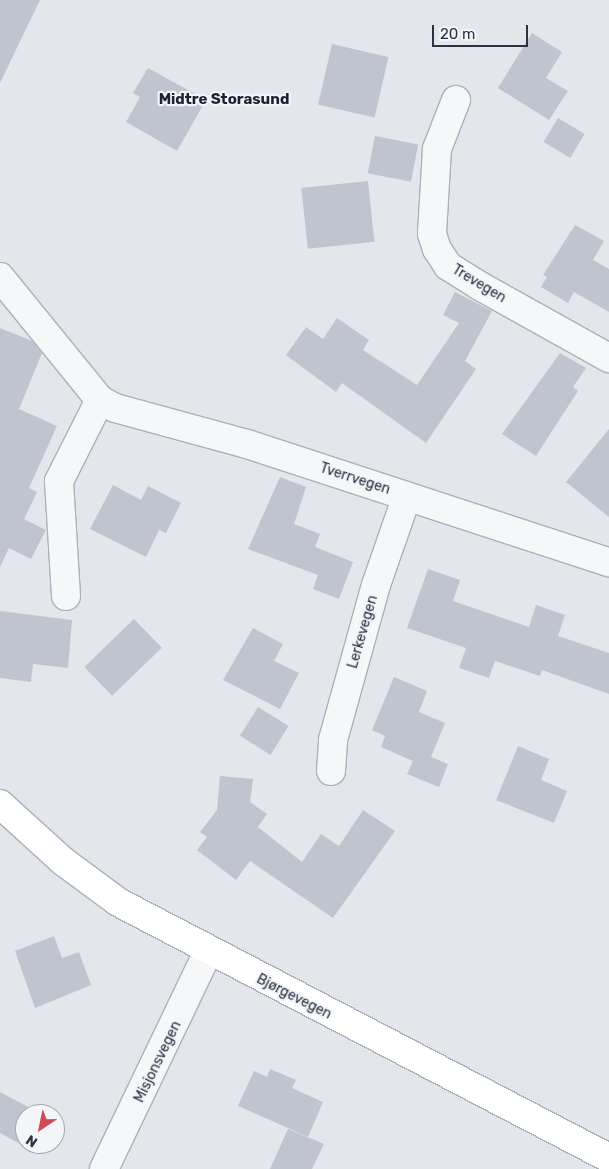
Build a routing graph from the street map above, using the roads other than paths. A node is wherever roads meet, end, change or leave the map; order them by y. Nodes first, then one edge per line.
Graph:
1 (456, 100) dead end
2 (0, 277) edge
3 (609, 358) edge
4 (100, 400) junction
5 (407, 496) junction
6 (609, 562) edge
7 (66, 596) dead end
8 (331, 771) dead end
9 (0, 804) edge
10 (208, 952) junction
11 (609, 1158) edge
12 (104, 1169) edge

1 - 3 street, Trevegen
2 - 4 street
4 - 5 street, Tverrvegen
4 - 7 street
5 - 6 street, Tverrvegen
5 - 8 street, Lerkevegen
9 - 10 street, Bjørgevegen
10 - 11 street, Bjørgevegen
10 - 12 street, Misjonsvegen

